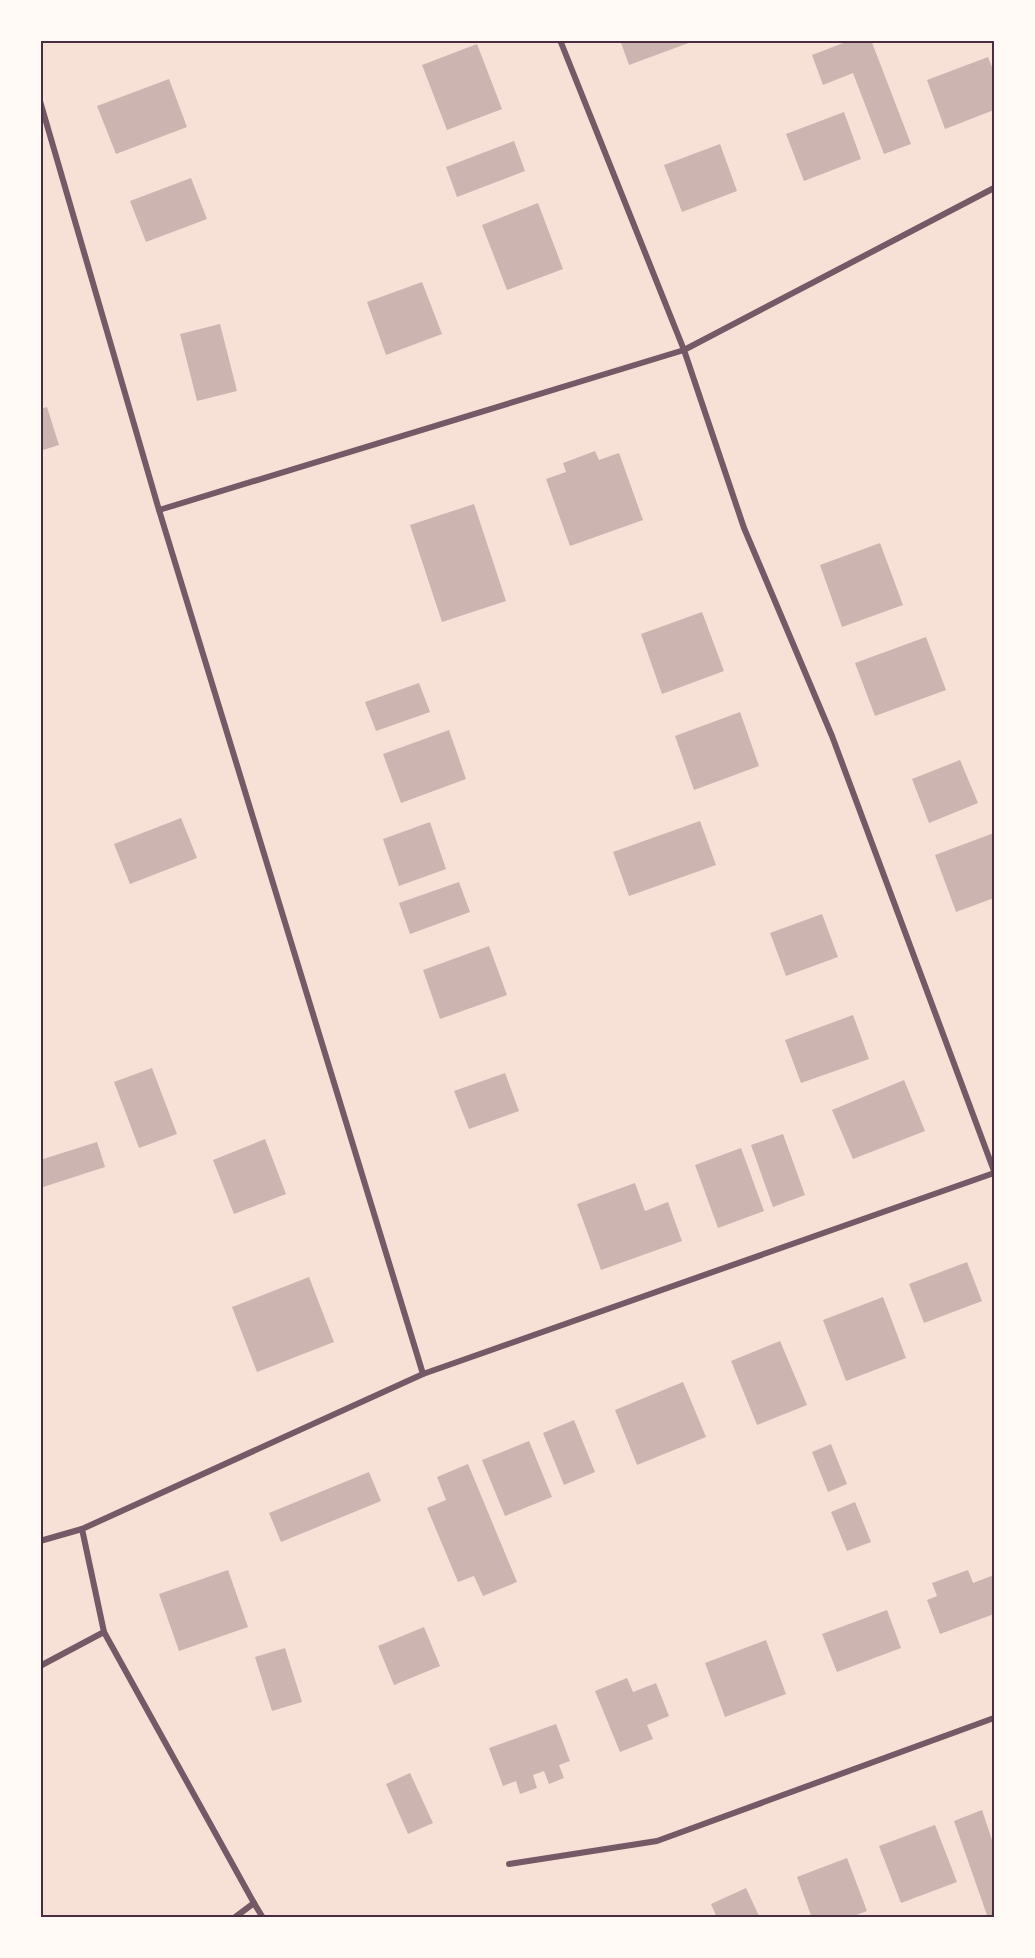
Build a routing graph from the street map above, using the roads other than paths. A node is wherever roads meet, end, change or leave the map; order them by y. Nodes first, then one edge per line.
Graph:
1 (560, 40) edge
2 (40, 101) edge
3 (994, 188) edge
4 (684, 350) junction
5 (159, 510) junction
6 (994, 1172) edge
7 (423, 1374) junction
8 (82, 1529) junction
9 (40, 1541) edge
10 (104, 1632) junction
11 (40, 1666) edge
12 (994, 1718) edge
13 (509, 1864) dead end
14 (254, 1903) junction
15 (234, 1917) edge
16 (263, 1917) edge

1 - 4 street
2 - 5 street
3 - 4 street
4 - 5 street
4 - 6 street
5 - 7 street
6 - 7 street
7 - 8 street
8 - 9 street
8 - 10 street
10 - 11 street
10 - 14 street
12 - 13 street
14 - 15 street
14 - 16 street

